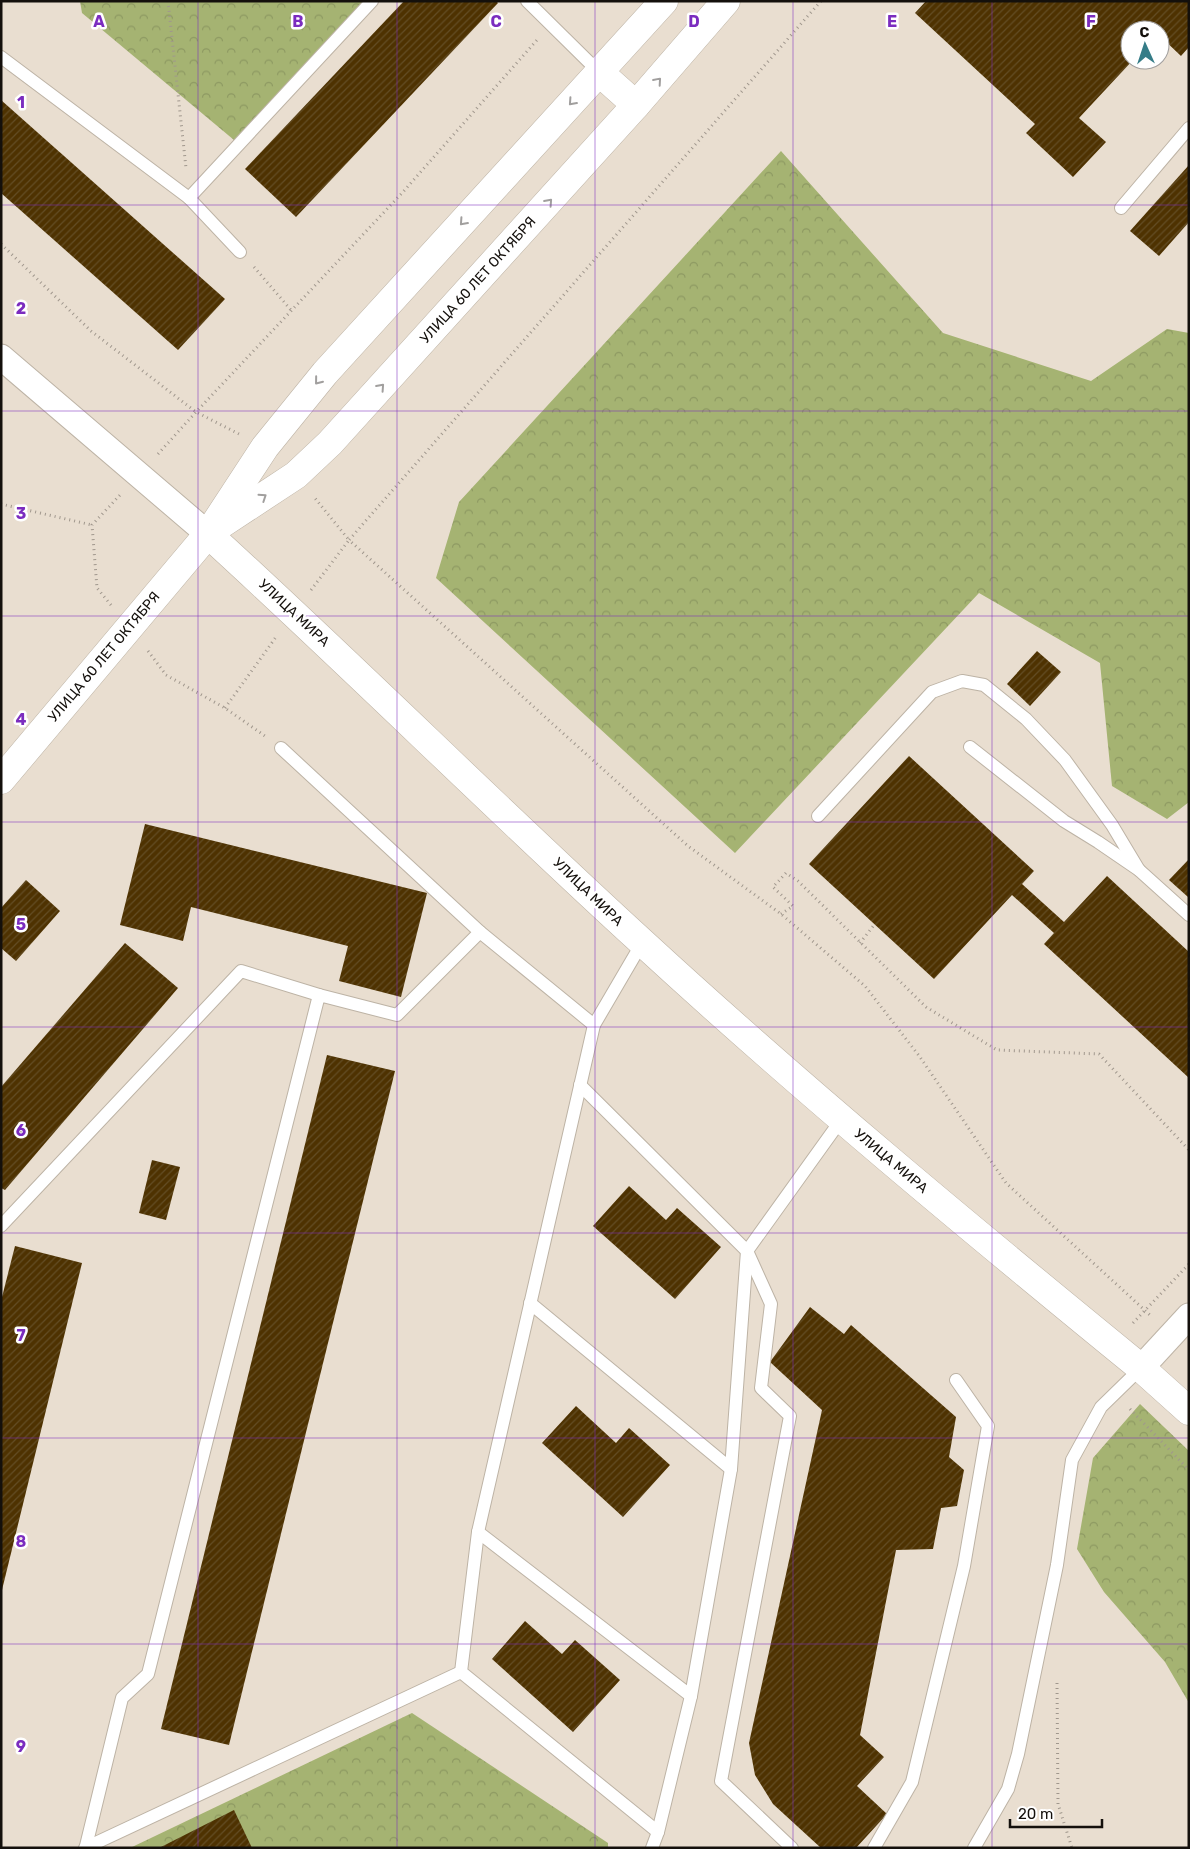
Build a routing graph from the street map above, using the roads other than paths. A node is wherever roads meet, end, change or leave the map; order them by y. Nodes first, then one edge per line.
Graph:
1 (372, 1) edge
2 (527, 1) edge
3 (664, 1) edge
4 (726, 1) edge
5 (1, 57) edge
6 (599, 72) junction
7 (636, 105) junction
8 (1189, 128) edge
9 (189, 198) junction
10 (1121, 208) dead end
11 (240, 252) road end
12 (1, 357) edge
13 (208, 534) junction
14 (970, 747) dead end
15 (281, 748) dead end
16 (1, 780) edge
17 (818, 816) dead end
18 (1139, 870) junction
19 (1189, 915) edge
20 (480, 932) junction
21 (642, 943) junction
22 (319, 995) junction
23 (594, 1025) junction
24 (580, 1085) junction
25 (841, 1120) junction
26 (1, 1226) edge
27 (747, 1251) junction
28 (530, 1303) junction
29 (1189, 1316) edge
30 (1141, 1368) junction
31 (956, 1380) dead end
32 (1189, 1411) edge
33 (731, 1469) junction
34 (478, 1532) junction
35 (461, 1672) junction
36 (690, 1696) junction
37 (658, 1832) junction
38 (86, 1847) edge
39 (652, 1848) edge
40 (792, 1848) edge
41 (874, 1848) edge
42 (974, 1848) edge

1 - 9 lane
2 - 6 lane
3 - 6 main road, УЛИЦА 60 ЛЕТ ОКТЯБРЯ
7 -> 4 main road, УЛИЦА 60 ЛЕТ ОКТЯБРЯ
5 - 9 lane
6 - 7 main road
6 -> 13 main road, УЛИЦА 60 ЛЕТ ОКТЯБРЯ
13 -> 7 main road, УЛИЦА 60 ЛЕТ ОКТЯБРЯ
8 - 10 lane
9 - 11 lane
12 - 13 street, УЛИЦА МИРА
13 - 16 main road, УЛИЦА 60 ЛЕТ ОКТЯБРЯ
13 - 21 main road, УЛИЦА МИРА
14 - 18 lane
15 - 20 lane
17 - 18 lane
18 - 19 lane
20 - 22 lane
20 - 23 lane
21 - 23 lane
21 - 25 main road, УЛИЦА МИРА
22 - 26 lane
22 - 38 lane
23 - 24 lane
24 - 27 lane
24 - 28 lane
25 - 27 lane
25 - 30 main road, УЛИЦА МИРА
27 - 33 lane
27 - 40 lane
28 - 33 lane
28 - 34 lane
29 - 30 street
30 - 32 main road, УЛИЦА МИРА
30 - 42 lane
31 - 41 lane
33 - 36 lane
34 - 35 lane
34 - 36 lane
35 - 37 lane
35 - 38 lane
36 - 37 lane
37 - 39 lane

